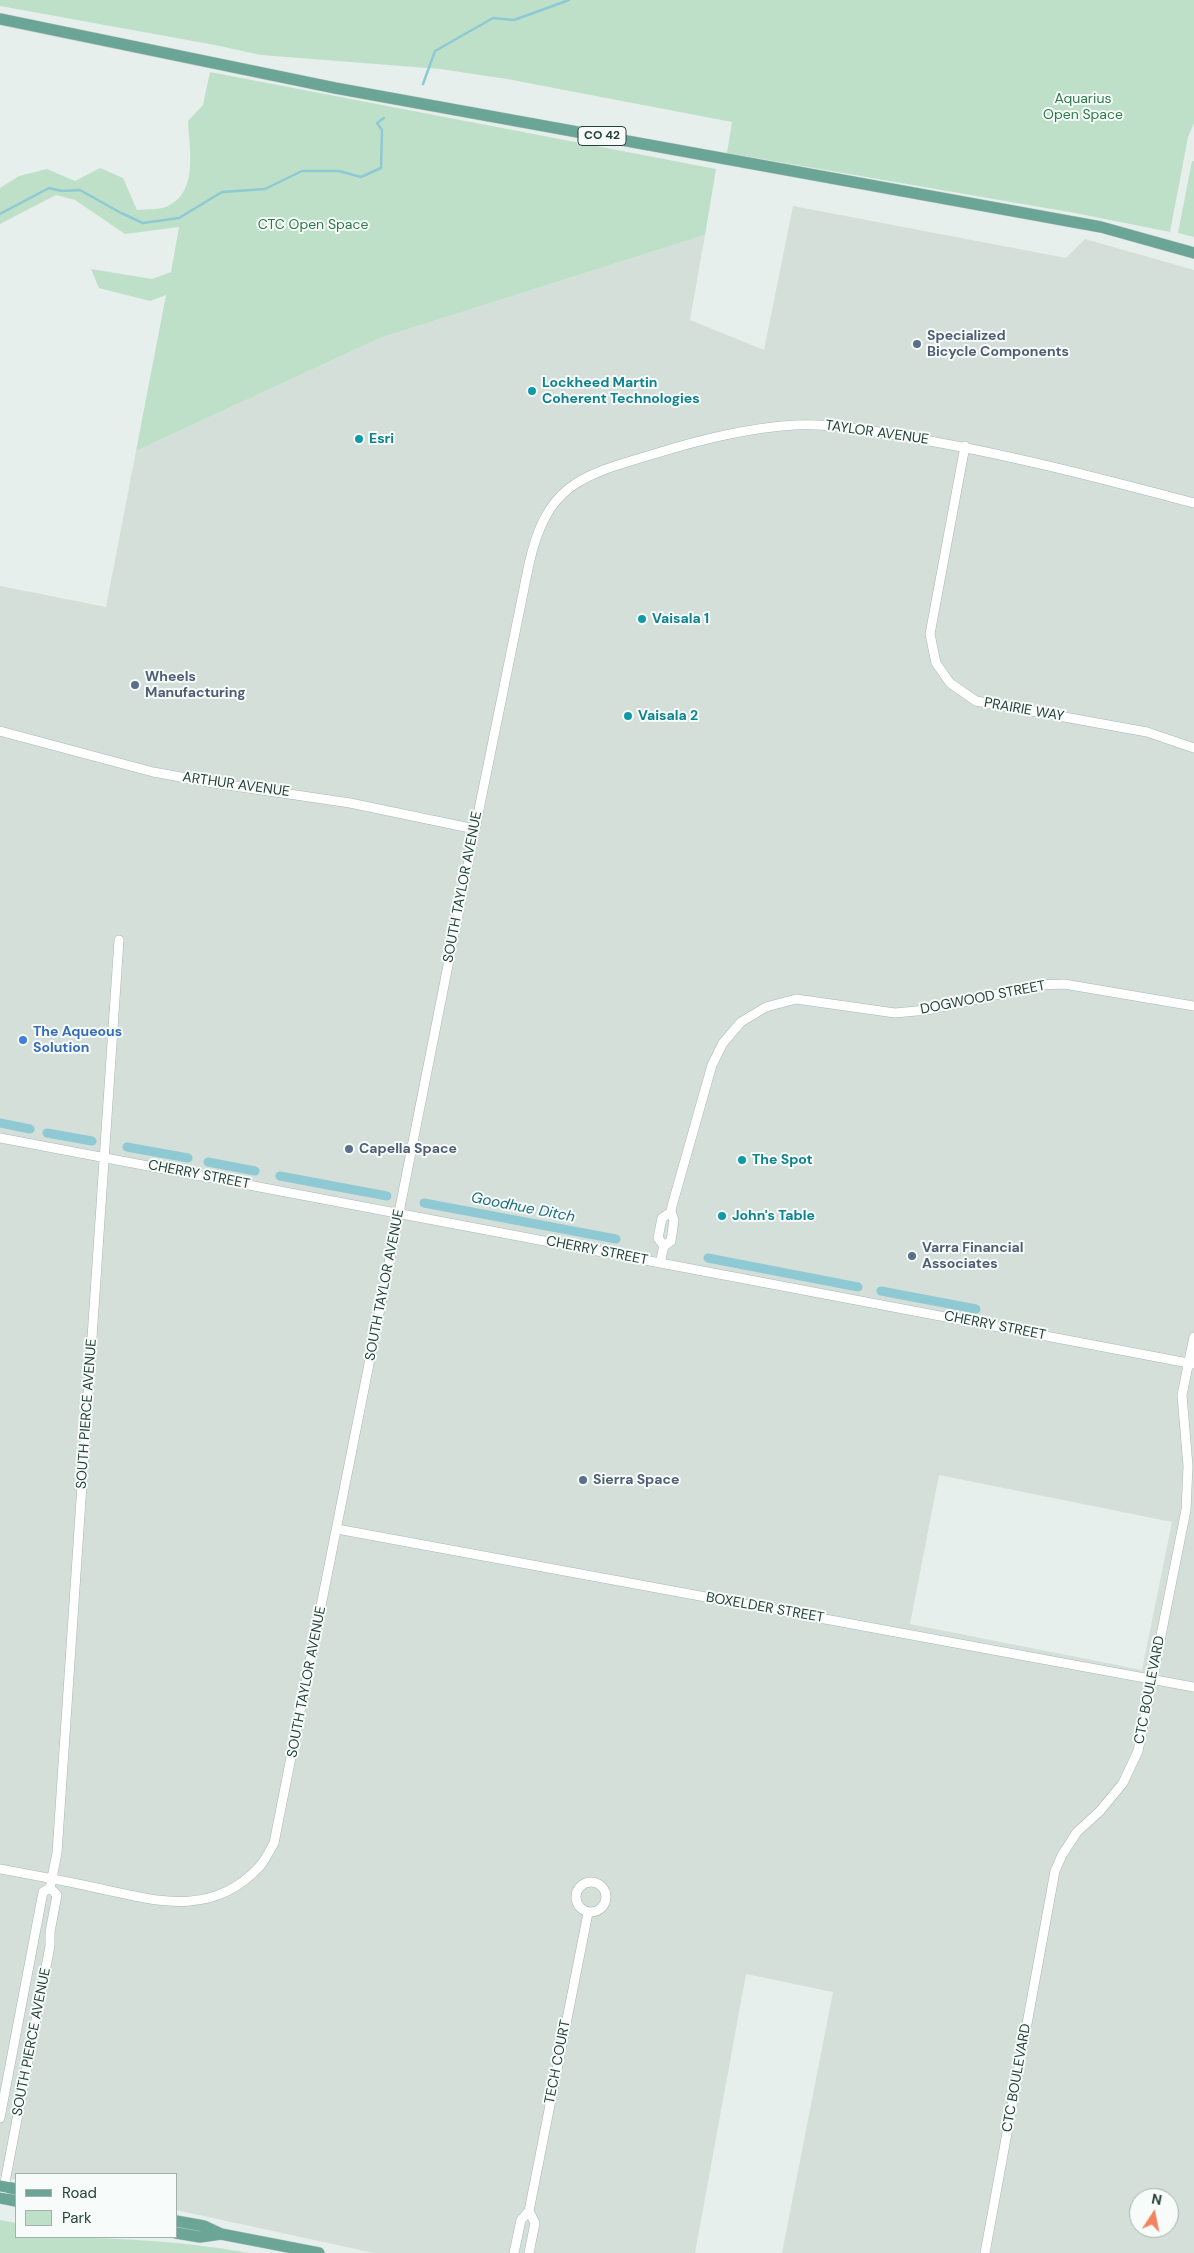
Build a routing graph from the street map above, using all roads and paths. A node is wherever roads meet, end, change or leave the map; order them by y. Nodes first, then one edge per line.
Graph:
1 (0, 19) edge
2 (1194, 253) edge
3 (965, 446) junction
4 (564, 492) joint
5 (1194, 503) edge
6 (0, 731) edge
7 (1194, 748) edge
8 (475, 829) junction
9 (119, 940) dead end
10 (1194, 1006) edge
11 (0, 1138) edge
12 (104, 1157) junction
13 (399, 1212) junction
14 (660, 1263) junction
15 (1194, 1337) edge
16 (1191, 1363) edge
17 (337, 1529) junction
18 (1152, 1679) junction
19 (1194, 1686) edge
20 (0, 1869) edge
21 (52, 1878) junction
22 (50, 1888) junction
23 (588, 1913) dead end
24 (0, 2118) edge
25 (15, 2189) edge
26 (1, 2192) edge
27 (15, 2200) edge
28 (529, 2211) junction
29 (178, 2221) edge
30 (178, 2233) edge
31 (221, 2234) junction
32 (319, 2253) edge
33 (514, 2253) edge
34 (529, 2253) edge
35 (985, 2253) edge

1 - 2 main road, CO 42
3 - 4 street, TAYLOR AVENUE
3 - 5 street, TAYLOR AVENUE
3 - 7 street, PRAIRIE WAY
4 - 8 street, SOUTH TAYLOR AVENUE
6 - 8 street, ARTHUR AVENUE
8 - 13 street, SOUTH TAYLOR AVENUE
9 - 12 street, SOUTH PIERCE AVENUE
10 - 14 street, DOGWOOD STREET
11 - 12 street, CHERRY STREET
12 - 13 street, CHERRY STREET
12 - 21 street, SOUTH PIERCE AVENUE
13 - 14 street, CHERRY STREET
13 - 17 street, SOUTH TAYLOR AVENUE
14 - 16 street, CHERRY STREET
15 - 16 street, CTC BOULEVARD
16 - 18 street, CTC BOULEVARD
17 - 18 street, BOXELDER STREET
17 - 21 street, SOUTH TAYLOR AVENUE
18 - 19 street, BOXELDER STREET
18 - 35 street, CTC BOULEVARD
20 - 21 street, SOUTH TAYLOR AVENUE
21 - 22 street, SOUTH PIERCE AVENUE
22 - 24 street, SOUTH PIERCE AVENUE
22 - 26 street, SOUTH PIERCE AVENUE
23 - 28 street, TECH COURT
25 - 26 main road
26 - 27 main road
28 - 33 street, TECH COURT
28 - 34 street, TECH COURT
29 - 31 main road
30 - 31 main road
31 - 32 main road

